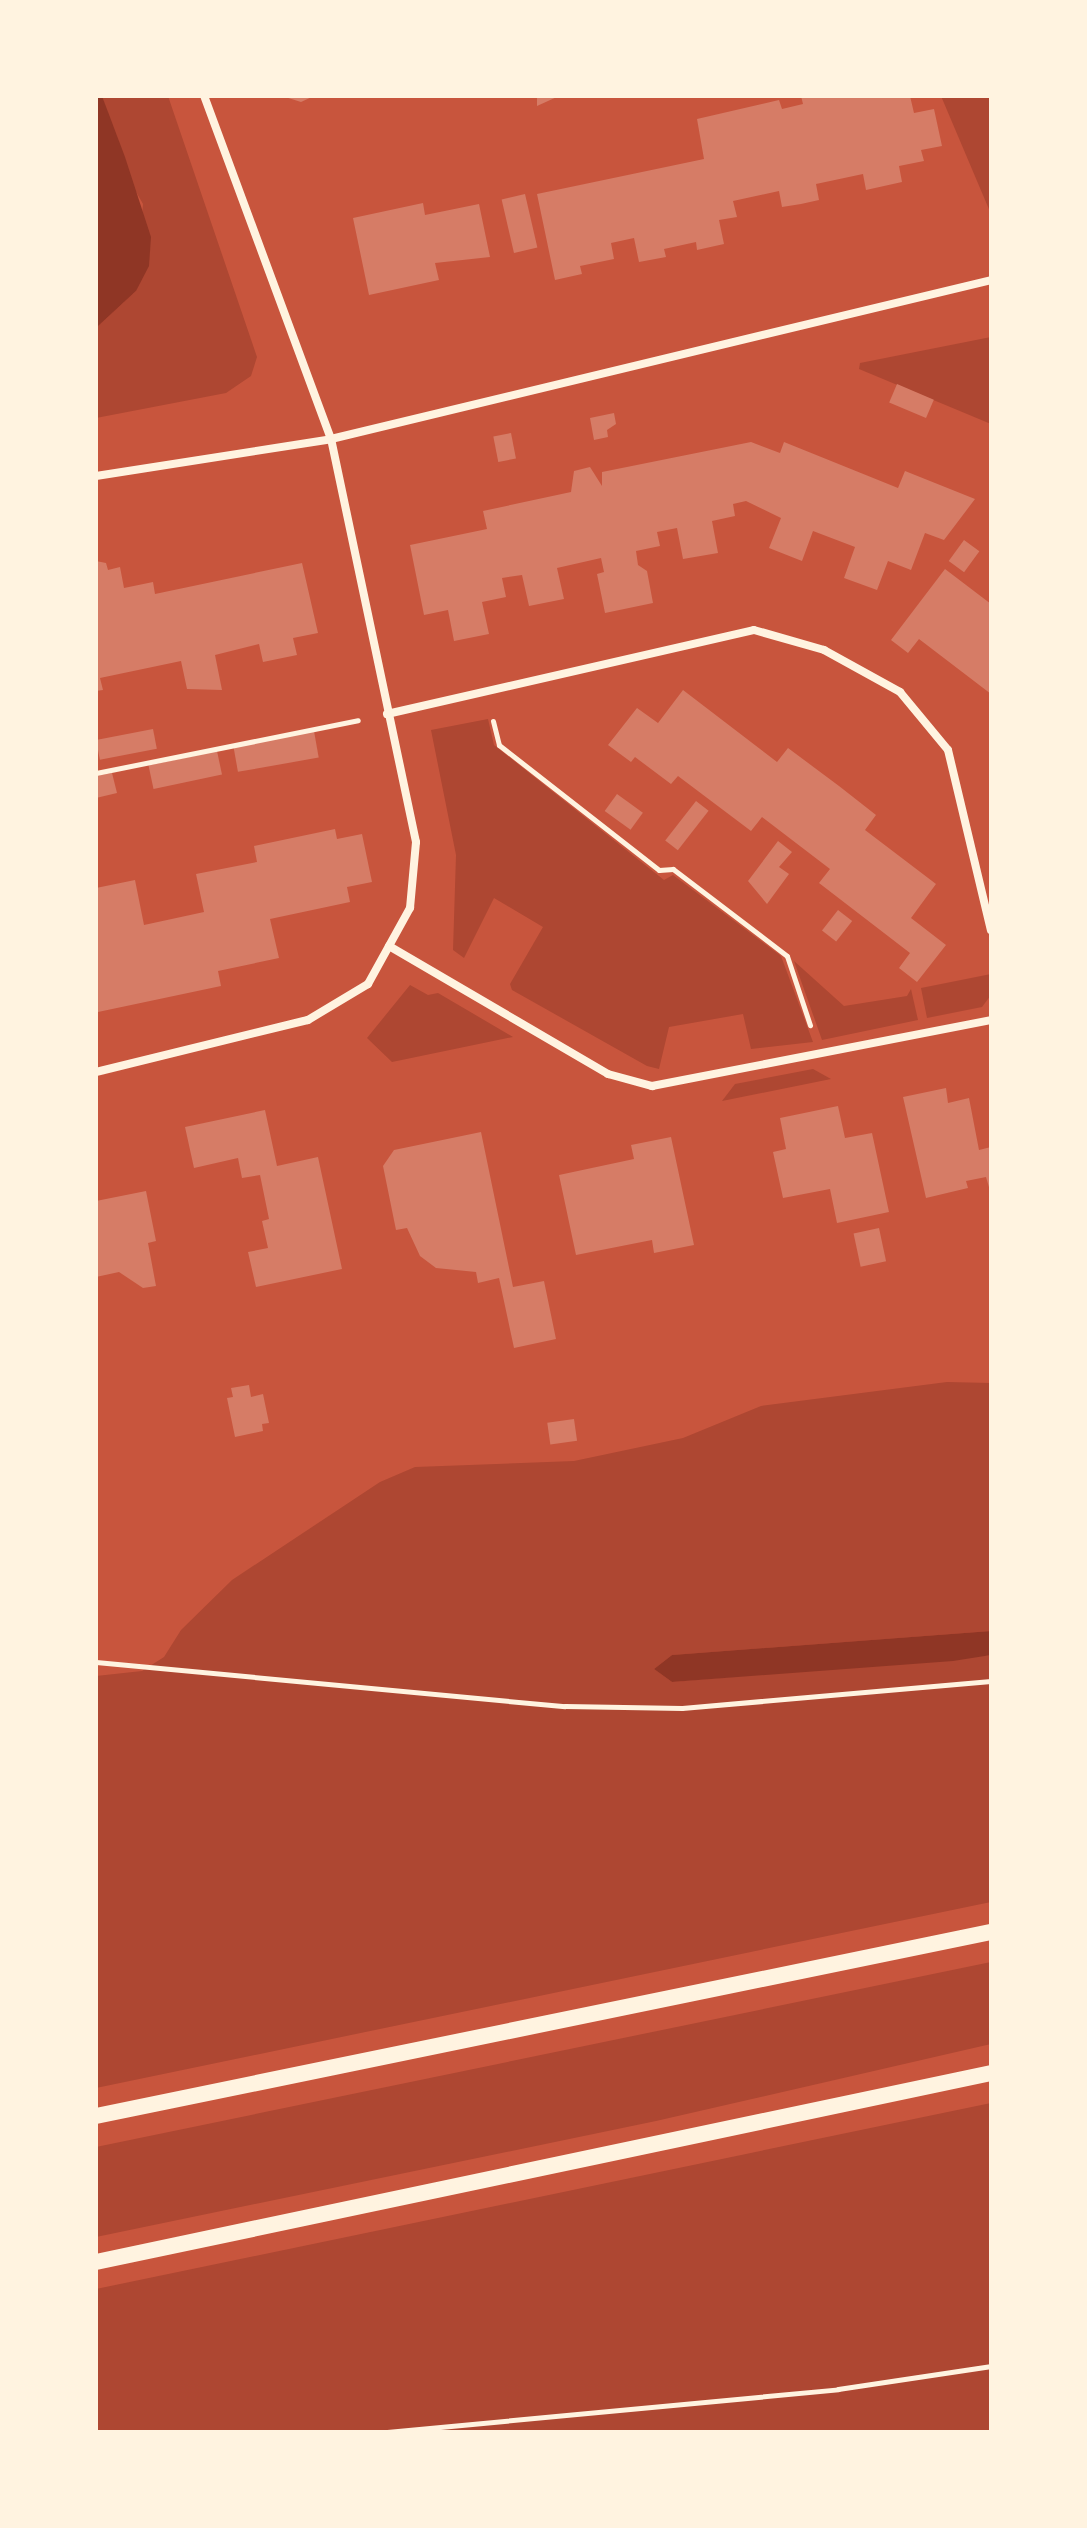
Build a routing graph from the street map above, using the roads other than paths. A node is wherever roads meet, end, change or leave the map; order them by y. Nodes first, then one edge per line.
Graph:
1 (204, 96) edge
2 (991, 280) edge
3 (331, 439) junction
4 (96, 476) edge
5 (387, 714) junction
6 (991, 930) edge
7 (389, 946) junction
8 (991, 1020) edge
9 (96, 1072) edge
10 (991, 1932) edge
11 (991, 2073) edge
12 (96, 2116) edge
13 (96, 2262) edge

1 - 3 street
2 - 3 street
3 - 4 street
3 - 5 street
5 - 6 street
5 - 7 street
7 - 8 street
7 - 9 street
10 - 12 main road
11 - 13 main road

